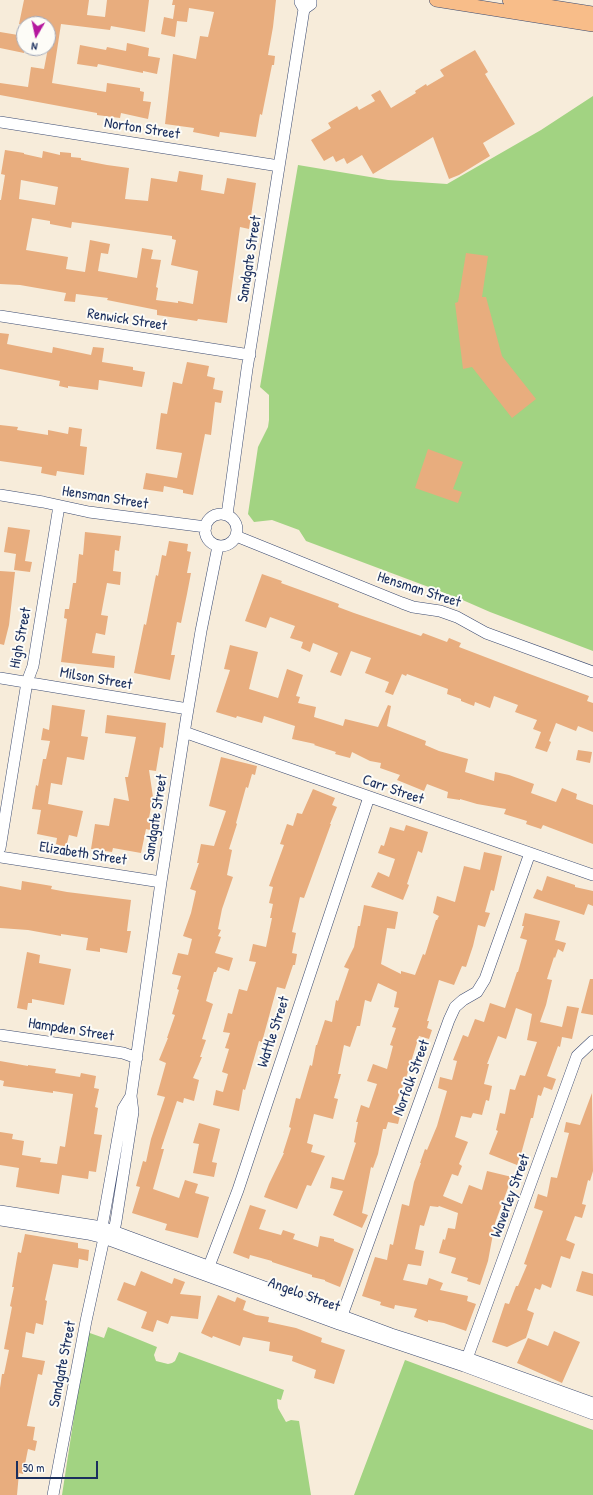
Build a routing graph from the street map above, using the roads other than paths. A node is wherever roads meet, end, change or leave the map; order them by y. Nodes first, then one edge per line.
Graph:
1 (436, 0) edge
2 (509, 0) edge
3 (305, 3) edge
4 (593, 13) edge
5 (593, 25) edge
6 (0, 122) edge
7 (279, 166) junction
8 (0, 316) edge
9 (250, 355) junction
10 (0, 495) edge
11 (59, 506) junction
12 (227, 515) junction
13 (206, 527) junction
14 (236, 536) junction
15 (218, 546) junction
16 (593, 672) edge
17 (0, 678) edge
18 (27, 682) junction
19 (188, 709) junction
20 (184, 732) junction
21 (369, 797) junction
22 (0, 848) edge
23 (530, 853) junction
24 (0, 856) edge
25 (593, 876) edge
26 (162, 882) junction
27 (0, 1034) edge
28 (593, 1041) edge
29 (137, 1058) junction
30 (131, 1096) junction
31 (0, 1211) edge
32 (0, 1220) edge
33 (102, 1227) junction
34 (114, 1231) junction
35 (104, 1238) junction
36 (207, 1271) junction
37 (341, 1320) junction
38 (466, 1362) junction
39 (593, 1403) edge
40 (593, 1414) edge
41 (53, 1495) edge

1 - 5 main road
2 - 4 main road
3 - 7 street, Sandgate Street
6 - 7 street, Norton Street
7 - 9 street, Sandgate Street
8 - 9 street, Renwick Street
9 - 12 street, Sandgate Street
10 - 11 street, Hensman Street
11 - 13 street, Hensman Street
11 - 18 street, High Street
12 - 13 street
12 - 14 street
13 - 15 street
14 - 15 street
14 - 16 street, Hensman Street
15 - 19 street, Sandgate Street
17 - 18 street, Milson Street
18 - 19 street, Milson Street
18 - 22 street, High Street
19 - 20 street, Sandgate Street
20 - 21 street, Carr Street
20 - 26 street, Sandgate Street
21 - 23 street, Carr Street
21 - 36 street, Wattle Street
23 - 25 street, Carr Street
23 - 37 street, Norfolk Street
24 - 26 street, Elizabeth Street
26 - 29 street, Sandgate Street
27 - 29 street, Hampden Street
28 - 38 street, Waverley Street
29 - 30 street, Sandgate Street
30 - 33 street, Sandgate Street
30 - 34 street, Sandgate Street
31 - 33 street, Angelo Street
32 - 35 street, Angelo Street
33 - 34 street, Angelo Street
33 - 35 street, Sandgate Street
34 - 35 street
34 - 36 street, Angelo Street
35 - 36 street, Angelo Street
35 - 41 street, Sandgate Street
36 - 37 street, Angelo Street
37 - 38 street, Angelo Street
38 - 39 street, Angelo Street
38 - 40 street, Angelo Street

